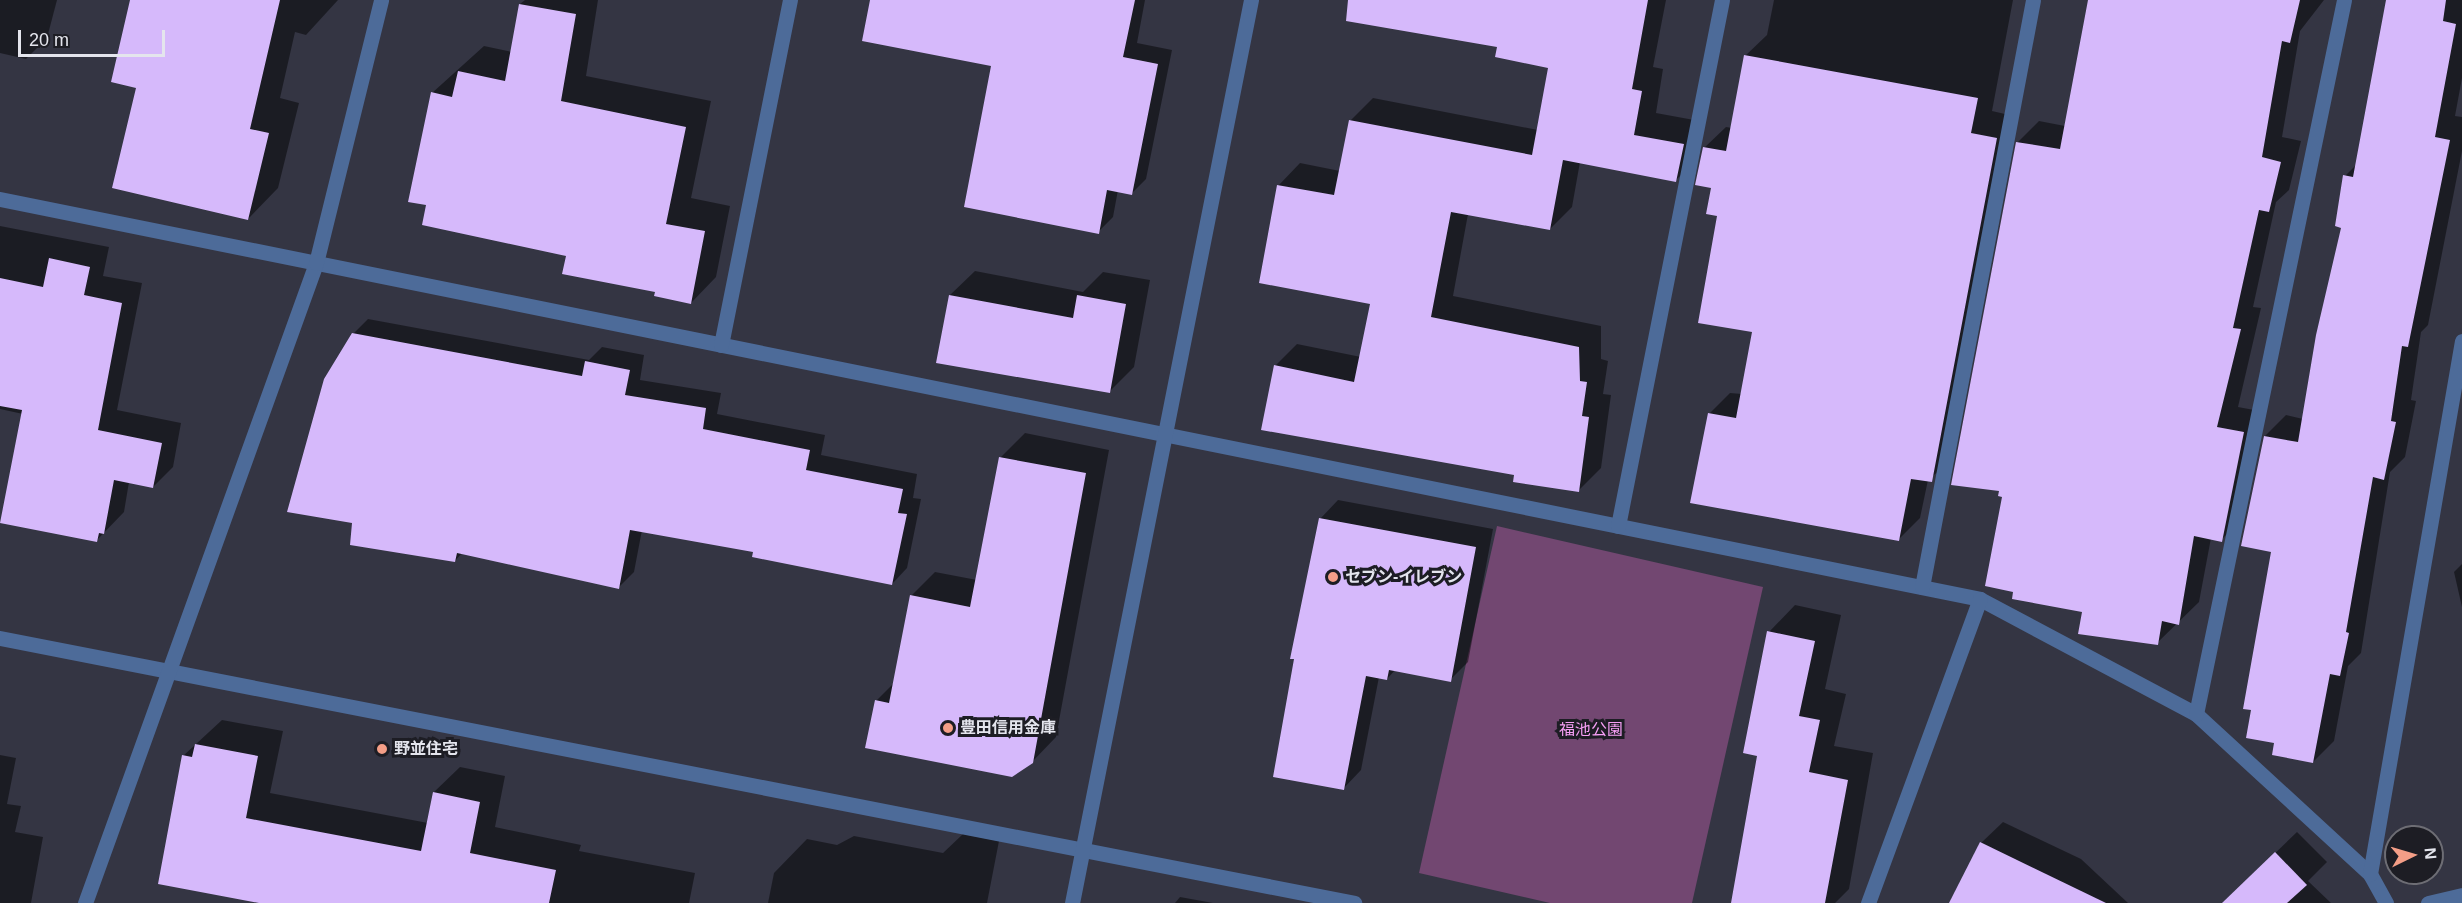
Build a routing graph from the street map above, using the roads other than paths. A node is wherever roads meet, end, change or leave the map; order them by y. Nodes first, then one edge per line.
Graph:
1 (381, 0) edge
2 (790, 0) edge
3 (1251, 0) edge
4 (1722, 0) edge
5 (2033, 0) edge
6 (2344, 0) edge
7 (0, 198) edge
8 (316, 263) junction
9 (2462, 341) edge
10 (721, 345) junction
11 (1165, 434) junction
12 (1618, 526) junction
13 (1922, 587) junction
14 (1980, 599) junction
15 (0, 638) edge
16 (169, 671) junction
17 (2196, 714) junction
18 (1082, 849) junction
19 (2370, 874) junction
20 (2462, 895) edge
21 (85, 903) edge
22 (1072, 903) edge
23 (1354, 903) edge
24 (1868, 903) edge
25 (2386, 903) edge
26 (2428, 903) edge

1 - 8 street
2 - 10 street
3 - 11 street
4 - 12 street
5 - 13 street
6 - 17 street
7 - 8 street
8 - 10 street
8 - 16 street
9 - 19 street
10 - 11 street
11 - 12 street
11 - 18 street
12 - 13 street
13 - 14 street
14 - 17 street
14 - 24 street
15 - 16 street
16 - 18 street
16 - 21 street
17 - 19 street
18 - 22 street
18 - 23 street
19 - 25 street
20 - 26 street

